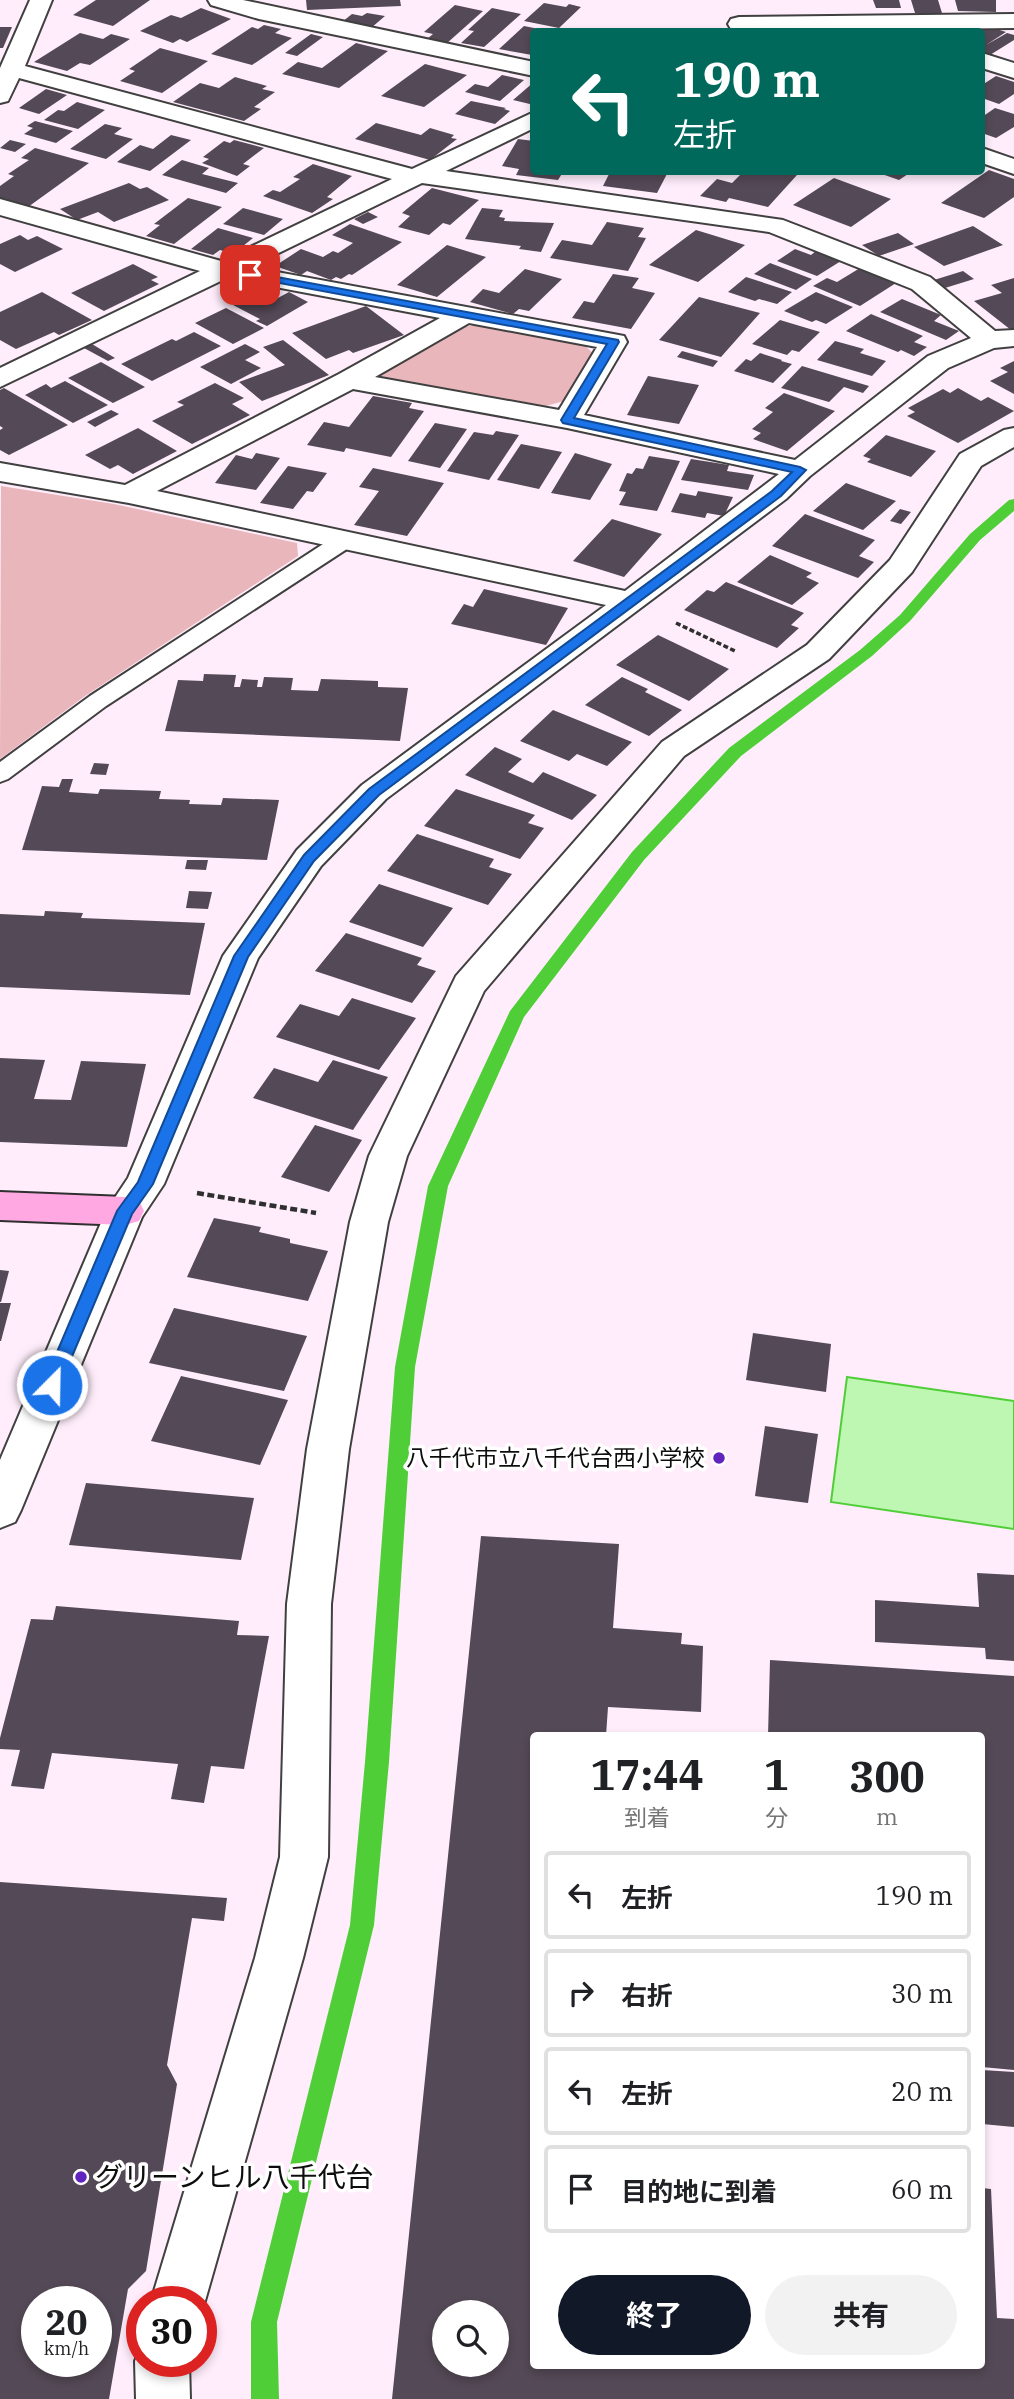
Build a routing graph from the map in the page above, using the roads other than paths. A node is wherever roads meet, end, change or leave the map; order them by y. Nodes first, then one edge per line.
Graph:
1 (41, 0) edge
2 (219, 0) edge
3 (281, 0) edge
4 (751, 0) edge
5 (259, 12) junction
6 (1014, 21) edge
7 (865, 22) junction
8 (736, 28) edge
9 (882, 28) edge
10 (985, 62) edge
11 (530, 68) edge
12 (12, 69) junction
13 (1014, 71) edge
14 (0, 96) edge
15 (530, 121) edge
16 (985, 156) edge
17 (1014, 167) edge
18 (417, 176) junction
19 (0, 207) edge
20 (224, 270) junction
21 (463, 316) junction
22 (1002, 339) edge
23 (0, 379) edge
24 (349, 380) junction
25 (567, 420) junction
26 (1014, 436) edge
27 (800, 470) junction
28 (0, 472) edge
29 (129, 494) junction
30 (345, 540) junction
31 (630, 601) junction
32 (0, 774) edge
33 (135, 1198) junction
34 (0, 1206) edge
35 (0, 1510) edge
36 (182, 2286) edge
37 (162, 2377) edge
38 (163, 2399) edge

1 - 12 street
2 - 5 street
3 - 5 street
4 - 8 street
5 - 11 street
6 - 7 street
7 - 8 street
7 - 9 street
10 - 13 street
12 - 14 street
12 - 18 street
15 - 18 street
16 - 17 street
18 - 20 street
18 - 22 street
19 - 20 street
20 - 21 street
20 - 23 street
21 - 24 street
21 - 25 street
22 - 27 street
24 - 25 street
24 - 29 street
25 - 27 street
26 - 36 street
27 - 31 street
28 - 29 street
29 - 30 street
30 - 31 street
30 - 32 lane
31 - 33 street
33 - 34 street
33 - 35 street
37 - 38 street

